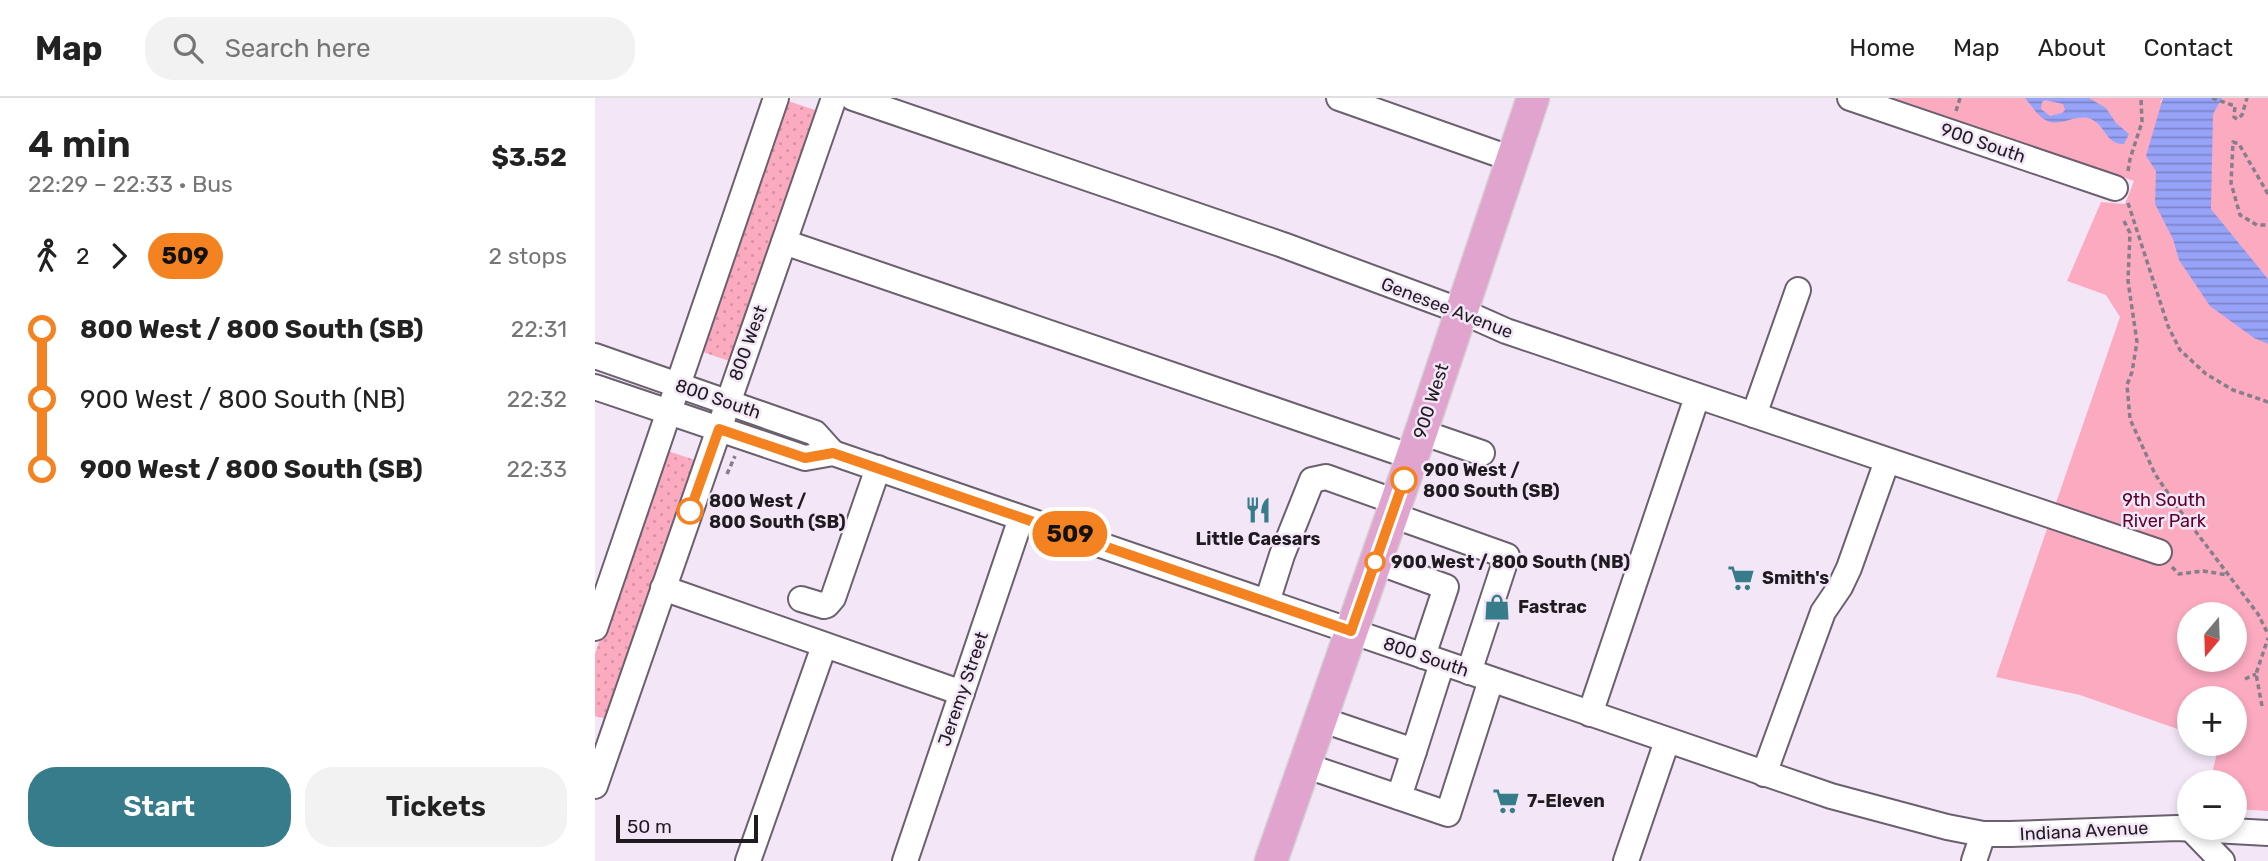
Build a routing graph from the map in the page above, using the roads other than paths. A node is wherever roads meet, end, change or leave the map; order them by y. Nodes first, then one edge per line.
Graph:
1 (776, 98) edge
2 (834, 98) edge
3 (853, 98) edge
4 (1339, 98) edge
5 (1533, 98) edge
6 (1850, 98) edge
7 (1512, 159) junction
8 (2124, 187) road end
9 (784, 242) junction
10 (1798, 290) dead end
11 (1461, 312) junction
12 (595, 356) edge
13 (679, 385) junction
14 (595, 387) edge
15 (1697, 397) junction
16 (727, 402) junction
17 (670, 412) junction
18 (1754, 415) junction
19 (719, 429) junction
20 (1416, 445) junction
21 (833, 453) junction
22 (1482, 453) dead end
23 (1887, 461) junction
24 (878, 468) junction
25 (1394, 509) junction
26 (1021, 518) junction
27 (2159, 552) road end
28 (1375, 561) junction
29 (663, 588) junction
30 (801, 598) dead end
31 (1267, 602) junction
32 (595, 628) edge
33 (1351, 631) junction
34 (824, 646) junction
35 (1432, 659) junction
36 (1480, 676) junction
37 (962, 693) junction
38 (1591, 714) junction
39 (1320, 719) junction
40 (603, 736) edge
41 (1667, 741) junction
42 (1414, 751) junction
43 (1304, 765) junction
44 (1764, 774) junction
45 (595, 786) edge
46 (1399, 797) junction
47 (2177, 828) edge
48 (2247, 832) edge
49 (2268, 833) edge
50 (1983, 834) junction
51 (2202, 840) edge
52 (748, 861) edge
53 (905, 861) edge
54 (1271, 861) edge
55 (1626, 861) edge
56 (1974, 861) edge
57 (2223, 861) edge

1 - 13 street
2 - 9 street, 800 West
3 - 11 street, Genesee Avenue
4 - 7 street
5 - 7 main road, 900 West
6 - 8 street, 900 South
7 - 11 main road, 900 West
9 - 16 street, 800 West
9 - 20 street
10 - 18 street
11 - 15 street, Genesee Avenue
11 - 20 main road, 900 West
12 - 13 street, 800 South
13 - 16 street, 800 South
13 - 17 street
14 - 17 street, 800 South
15 - 18 street, Genesee Avenue
15 - 38 street
16 - 19 street, 800 West
16 - 21 street, 800 South
17 - 19 street, 800 South
17 - 32 street
18 - 23 street, Genesee Avenue
19 - 21 street, 800 South
19 - 29 street, 800 West
20 - 22 street
20 - 25 main road, 900 West
21 - 24 street, 800 South
23 - 27 street, Genesee Avenue
23 - 44 street
24 - 26 street, 800 South
24 - 30 street
25 - 28 main road, 900 West
25 - 31 street
25 - 36 street
26 - 31 street, 800 South
26 - 37 street, Jeremy Street
28 - 33 main road, 900 West
28 - 35 street
29 - 34 street
29 - 40 street, 800 West
31 - 33 street, 800 South
33 - 35 street, 800 South
33 - 39 main road, 900 West
34 - 37 street
34 - 52 street
35 - 36 street, 800 South
35 - 42 street
36 - 38 street, 800 South
36 - 46 street
37 - 53 street, Jeremy Street
38 - 41 street, 800 South
39 - 42 street
39 - 43 main road, 900 West
40 - 45 street, 800 West
41 - 44 street, 800 South
41 - 55 street
42 - 46 street
43 - 46 street
43 - 54 main road, 900 West
44 - 50 street, 800 South
47 - 50 street, Indiana Avenue
48 - 49 street, Indiana Avenue
50 - 56 street
51 - 57 street

